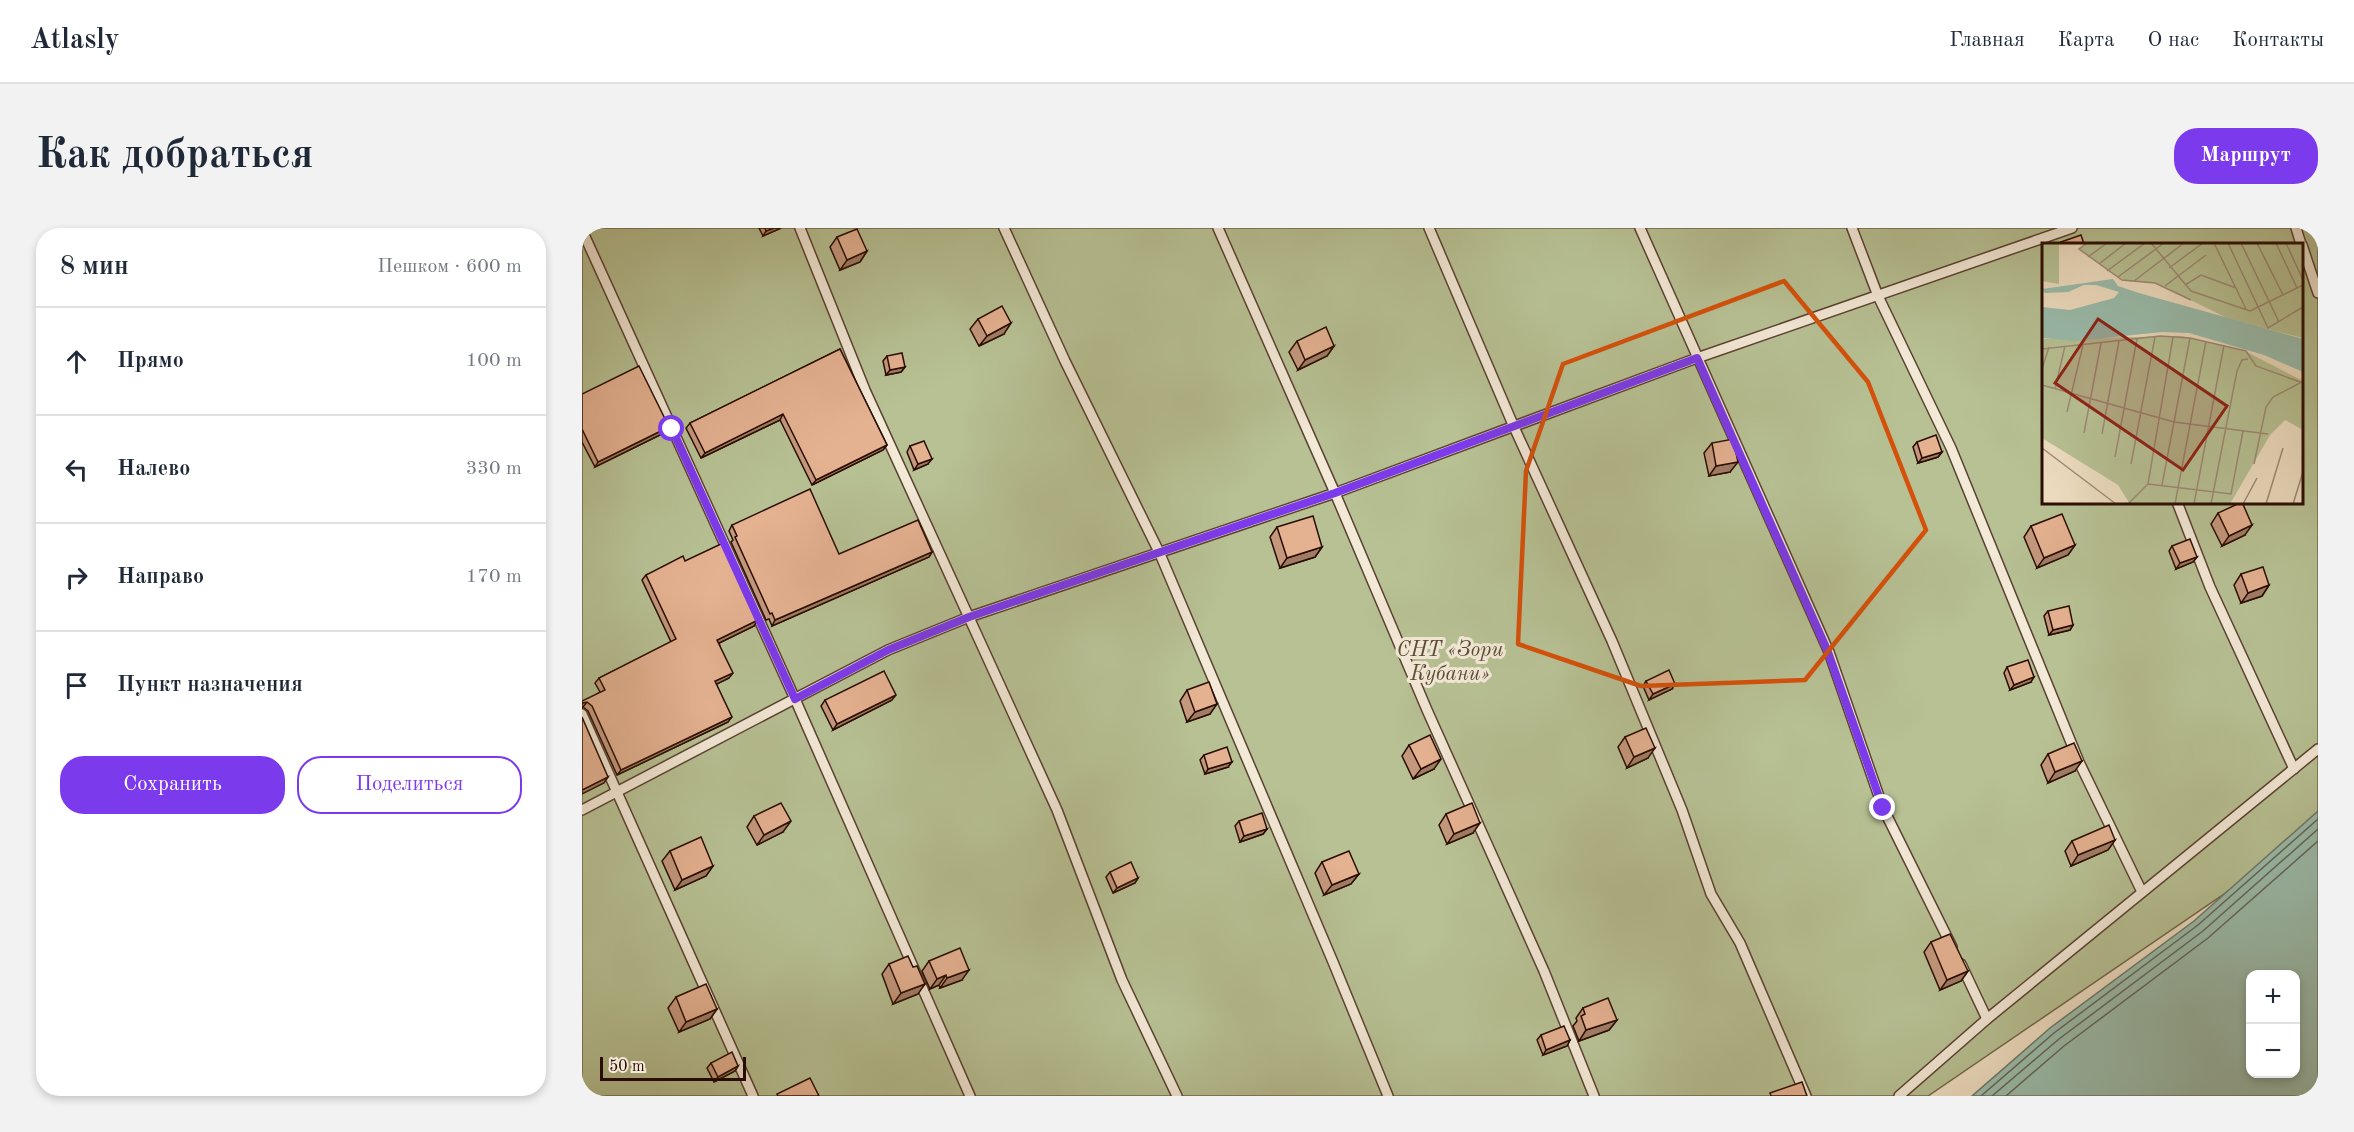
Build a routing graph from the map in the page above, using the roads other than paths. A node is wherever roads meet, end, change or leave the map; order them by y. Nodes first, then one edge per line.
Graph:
1 (800, 228) edge
2 (1004, 228) edge
3 (1218, 228) edge
4 (1429, 228) edge
5 (1640, 228) edge
6 (1852, 228) edge
7 (2296, 228) edge
8 (582, 230) edge
9 (2075, 231) edge
10 (2300, 243) edge
11 (2303, 251) edge
12 (2318, 293) edge
13 (1878, 296) junction
14 (1697, 358) junction
15 (1514, 427) junction
16 (1335, 493) junction
17 (2178, 504) edge
18 (1160, 554) junction
19 (969, 617) junction
20 (795, 699) junction
21 (582, 714) edge
22 (2318, 749) edge
23 (2294, 769) junction
24 (616, 792) junction
25 (582, 810) edge
26 (2142, 892) junction
27 (1987, 1019) junction
28 (753, 1096) edge
29 (970, 1096) edge
30 (1177, 1096) edge
31 (1388, 1096) edge
32 (1594, 1096) edge
33 (1806, 1096) edge
34 (1899, 1096) edge

1 - 19 lane
2 - 18 lane
3 - 16 lane
4 - 15 lane
5 - 14 lane
6 - 13 lane
7 - 10 lane
8 - 20 lane
9 - 13 lane
11 - 12 lane
13 - 14 lane
13 - 26 lane
14 - 15 lane
14 - 27 lane
15 - 16 lane
15 - 33 lane
16 - 18 lane
16 - 32 lane
17 - 23 lane
18 - 19 lane
18 - 31 lane
19 - 20 lane
19 - 30 lane
20 - 24 lane
20 - 29 lane
21 - 24 lane
22 - 23 lane
23 - 26 lane
24 - 25 lane
24 - 28 lane
26 - 27 lane
27 - 34 lane

